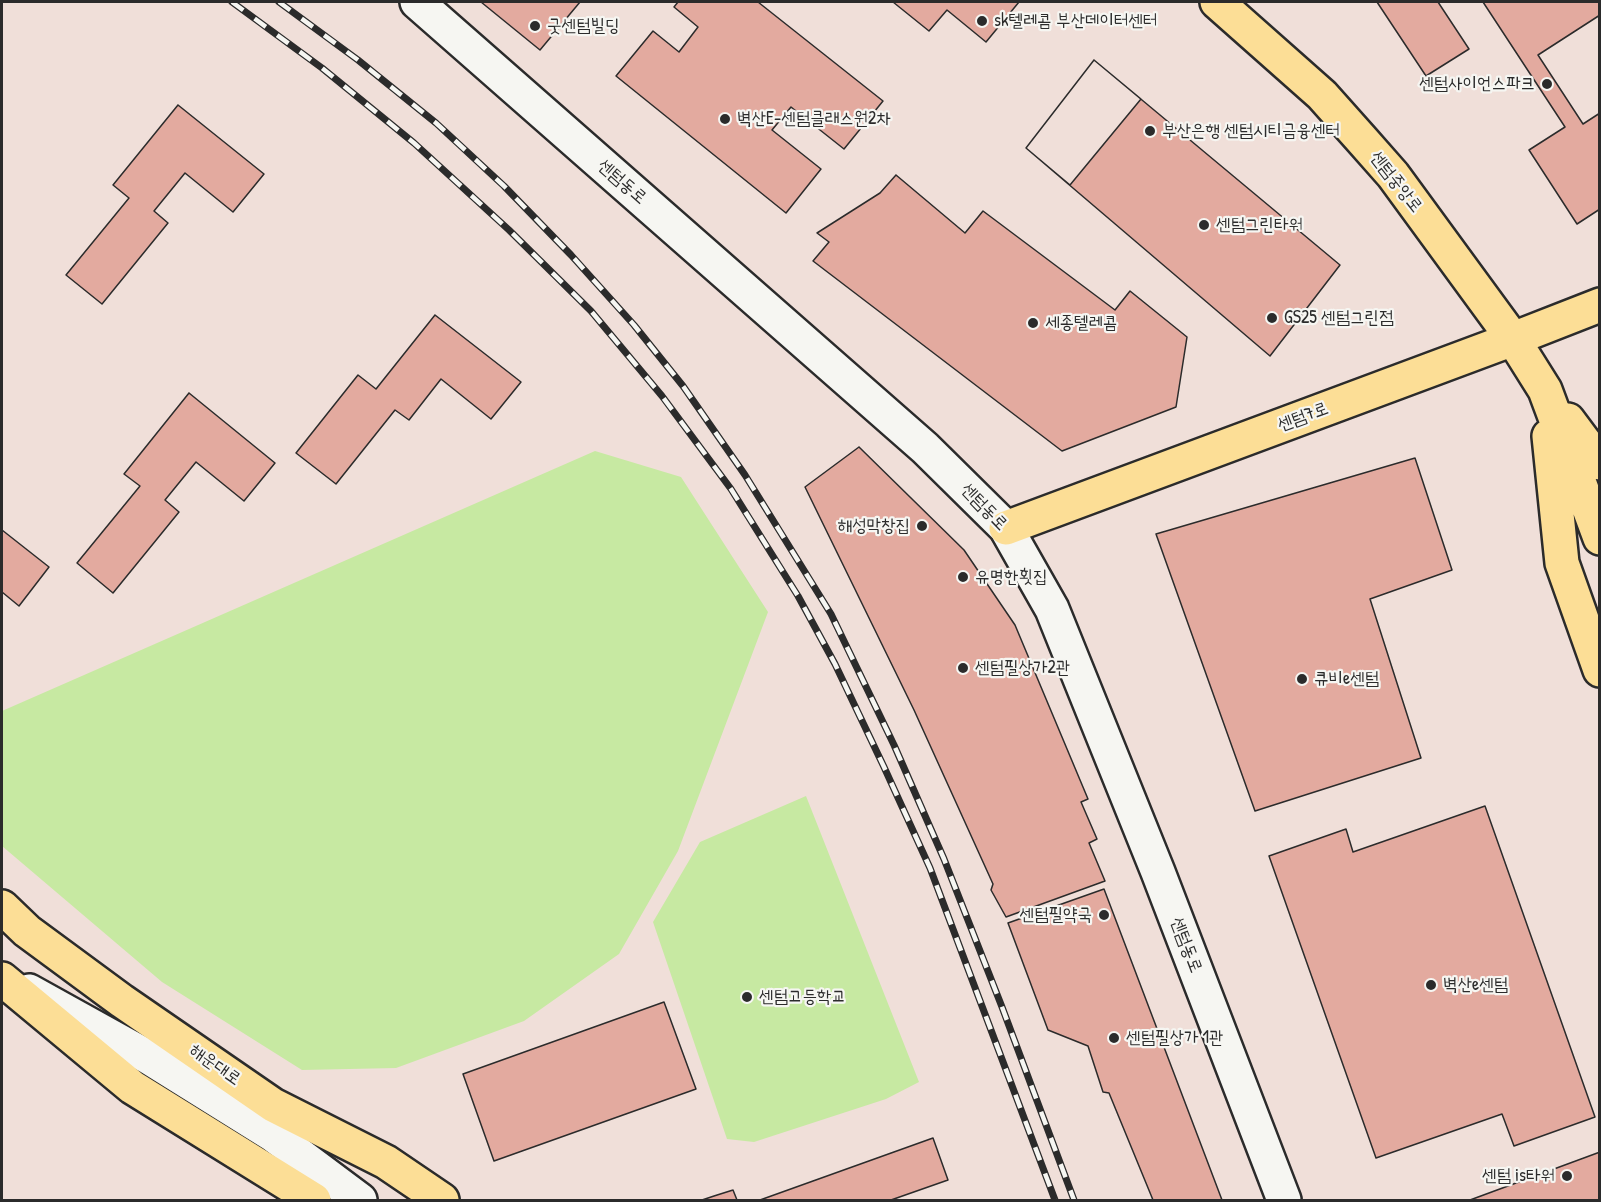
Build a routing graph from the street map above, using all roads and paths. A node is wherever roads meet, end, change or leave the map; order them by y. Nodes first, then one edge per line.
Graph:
1 (417, 2) edge
2 (1216, 2) edge
3 (1599, 305) edge
4 (1513, 339) junction
5 (1545, 390) junction
6 (1599, 463) edge
7 (1006, 528) junction
8 (1599, 538) edge
9 (1599, 670) edge
10 (2, 907) edge
11 (2, 977) edge
12 (273, 1105) junction
13 (314, 1200) edge
14 (360, 1200) edge
15 (386, 1200) edge
16 (442, 1200) edge
17 (1284, 1200) edge

1 - 7 street, 센텀동로
2 - 4 main road, 센텀중앙로
3 - 4 main road, 센텀7로
4 - 5 main road, 센텀중앙로
4 - 7 main road, 센텀7로
5 - 6 main road, 센텀중앙로
5 - 8 main road, 센텀중앙로
5 - 9 main road, 센텀중앙로
7 - 17 street, 센텀동로
10 - 12 main road, 해운대로
11 - 13 main road
11 - 14 street
12 - 15 street
12 - 16 main road, 해운대로

